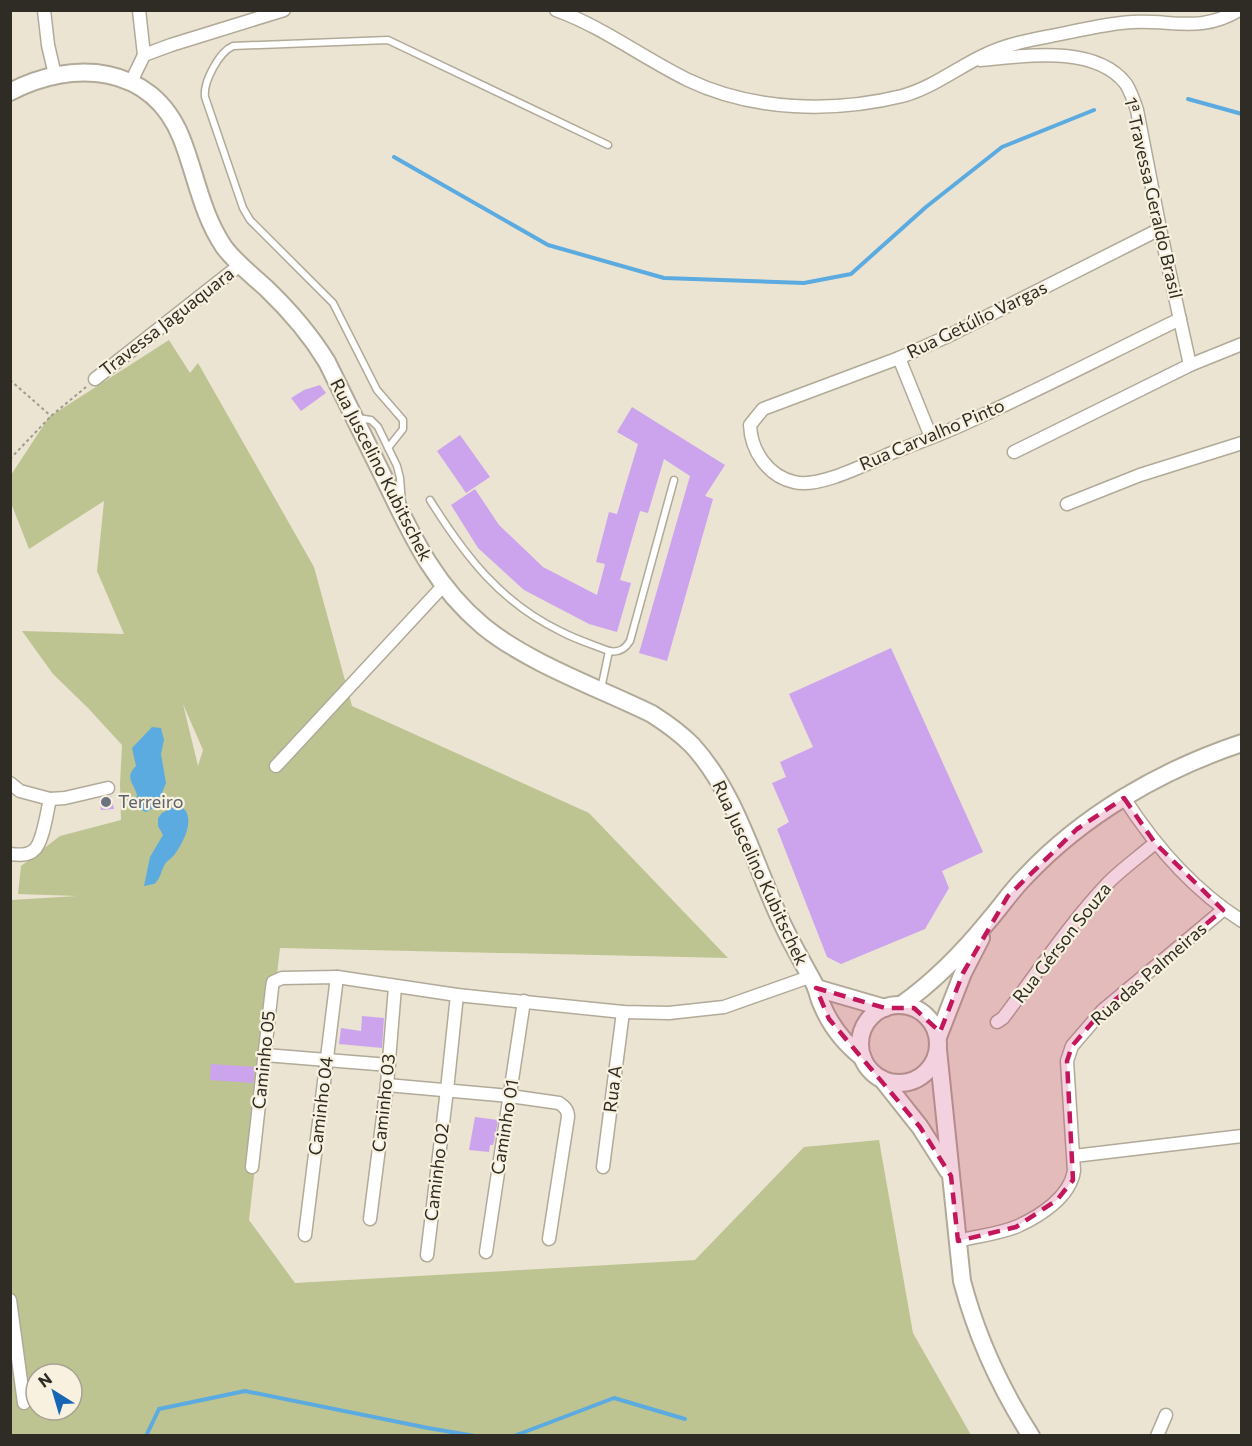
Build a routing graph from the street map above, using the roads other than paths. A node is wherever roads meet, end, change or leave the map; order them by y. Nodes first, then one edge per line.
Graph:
1 (44, 10) edge
2 (139, 10) edge
3 (284, 10) edge
4 (556, 10) edge
5 (1239, 10) edge
6 (144, 55) junction
7 (973, 61) junction
8 (55, 75) junction
9 (131, 82) junction
10 (10, 92) edge
11 (608, 146) dead end
12 (1160, 229) junction
13 (240, 265) junction
14 (1180, 319) junction
15 (1242, 344) edge
16 (899, 358) junction
17 (1190, 365) junction
18 (95, 379) road end
19 (789, 398) joint
20 (354, 417) junction
21 (930, 437) junction
22 (1242, 443) edge
23 (388, 448) junction
24 (1014, 452) dead end
25 (674, 480) dead end
26 (430, 500) dead end
27 (1067, 504) dead end
28 (402, 516) junction
29 (443, 586) junction
30 (609, 651) junction
31 (601, 690) junction
32 (1242, 743) edge
33 (276, 766) dead end
34 (108, 788) dead end
35 (14, 789) edge
36 (1124, 798) junction
37 (50, 799) junction
38 (1155, 843) junction
39 (10, 854) edge
40 (1224, 910) junction
41 (990, 920) junction
42 (1242, 921) edge
43 (337, 977) junction
44 (812, 982) junction
45 (395, 987) junction
46 (457, 995) junction
47 (524, 1001) junction
48 (893, 1006) junction
49 (623, 1012) junction
50 (997, 1022) dead end
51 (938, 1043) junction
52 (265, 1055) junction
53 (862, 1058) junction
54 (327, 1061) junction
55 (389, 1065) junction
56 (882, 1079) junction
57 (387, 1085) junction
58 (447, 1090) junction
59 (510, 1096) junction
60 (1242, 1136) edge
61 (1074, 1156) junction
62 (252, 1167) dead end
63 (603, 1167) dead end
64 (951, 1176) junction
65 (370, 1219) dead end
66 (305, 1234) dead end
67 (549, 1239) dead end
68 (958, 1241) junction
69 (486, 1252) dead end
70 (427, 1255) dead end
71 (10, 1300) edge
72 (24, 1403) dead end
73 (1166, 1415) dead end
74 (1031, 1436) edge
75 (1157, 1436) edge

1 - 8 street
2 - 6 street
3 - 6 street
4 - 7 street
5 - 7 street
6 - 9 street
7 - 12 street, 1ª Travessa Geraldo Brasil
8 - 9 main road, Rua Juscelino Kubitschek
8 - 10 main road, Rua Juscelino Kubitschek
9 - 13 main road, Rua Juscelino Kubitschek
11 - 23 lane
12 - 14 street, 1ª Travessa Geraldo Brasil
12 - 16 street, Rua Getúlio Vargas
13 - 18 street, Travessa Jaguaquara
13 - 20 main road, Rua Juscelino Kubitschek
14 - 17 street, 1ª Travessa Geraldo Brasil
14 - 21 street, Rua Carvalho Pinto
15 - 17 street
16 - 19 street, Rua Getúlio Vargas
16 - 21 street
17 - 24 street
19 - 21 street, Rua Carvalho Pinto
20 - 23 lane
20 - 28 main road, Rua Juscelino Kubitschek
22 - 27 street
23 - 28 lane
25 - 30 lane
26 - 30 lane
28 - 29 main road, Rua Juscelino Kubitschek
29 - 31 main road, Rua Juscelino Kubitschek
29 - 33 street
30 - 31 lane
31 - 44 main road, Rua Juscelino Kubitschek
32 - 36 main road
34 - 37 street
35 - 37 street
36 - 38 street
36 - 41 main road
37 - 39 street
38 - 40 street
38 - 50 street, Rua Gérson Souza
40 - 42 street
40 - 61 street, Rua das Palmeiras
41 - 48 main road
41 - 51 main road
43 - 45 street
43 - 52 street, Caminho 05
43 - 54 street, Caminho 04
44 - 48 main road, Rua Juscelino Kubitschek
44 - 49 street
44 - 53 main road, Rua Juscelino Kubitschek
45 - 46 street
45 - 55 street, Caminho 03
46 - 47 street
46 - 58 street, Caminho 02
47 - 49 street
47 - 59 street, Caminho 01
48 - 51 main road
48 - 53 main road
49 - 63 street, Rua A
51 - 56 main road
51 - 64 main road
52 - 54 street
52 - 62 street, Caminho 05
53 - 56 main road
54 - 55 street
54 - 66 street, Caminho 04
55 - 57 street, Caminho 03
56 - 64 main road
57 - 58 street
57 - 65 street, Caminho 03
58 - 59 street
58 - 70 street, Caminho 02
59 - 67 street
59 - 69 street, Caminho 01
60 - 61 street
61 - 68 street, Rua das Palmeiras
64 - 68 main road
68 - 74 main road
71 - 72 street
73 - 75 street

